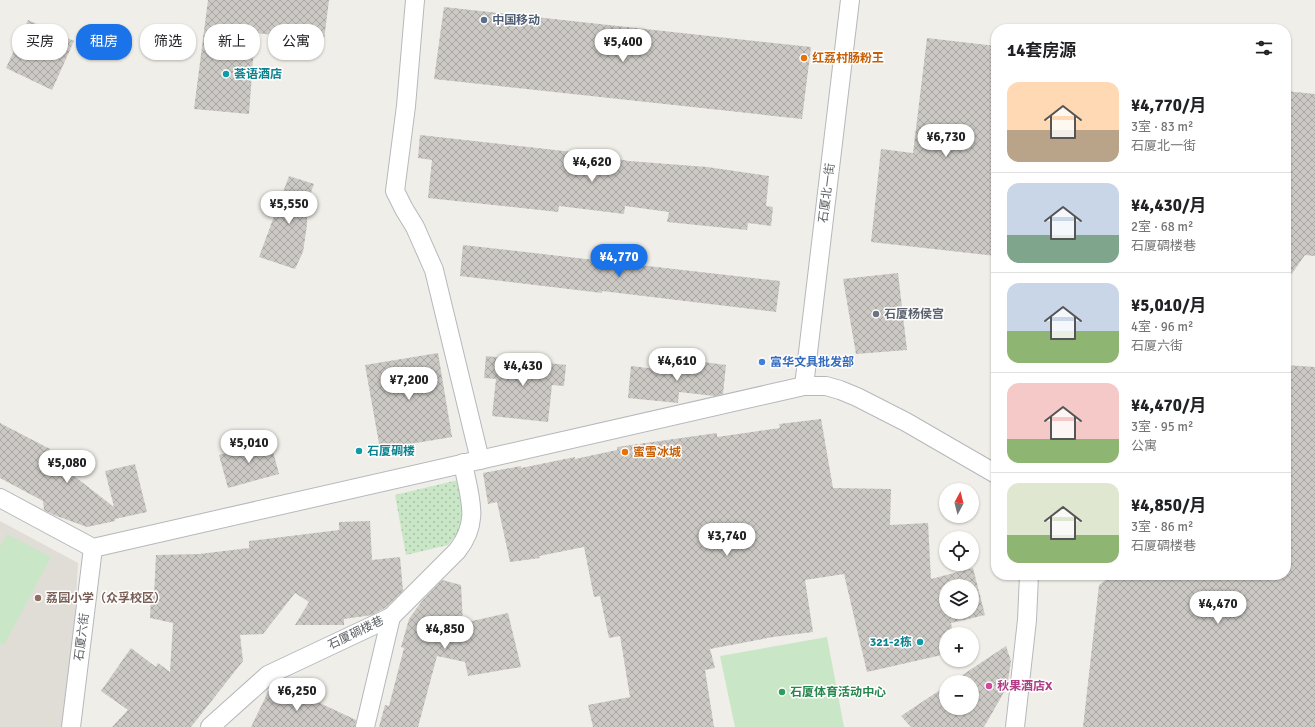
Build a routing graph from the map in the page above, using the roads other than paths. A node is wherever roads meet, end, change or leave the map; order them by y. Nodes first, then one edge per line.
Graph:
1 (415, 0) edge
2 (850, 0) edge
3 (804, 386) junction
4 (480, 460) junction
5 (463, 463) junction
6 (991, 471) edge
7 (0, 498) edge
8 (93, 548) junction
9 (1029, 580) edge
10 (391, 617) junction
11 (71, 727) edge
12 (210, 727) edge
13 (365, 727) edge
14 (1015, 727) edge

1 - 4 street
2 - 3 street, 石厦北一街
3 - 4 street
3 - 6 street
4 - 5 street
5 - 8 street
5 - 10 street, 石厦碉楼巷
7 - 8 street
8 - 11 street, 石厦六街
9 - 14 street
10 - 12 street, 石厦碉楼巷
10 - 13 street

